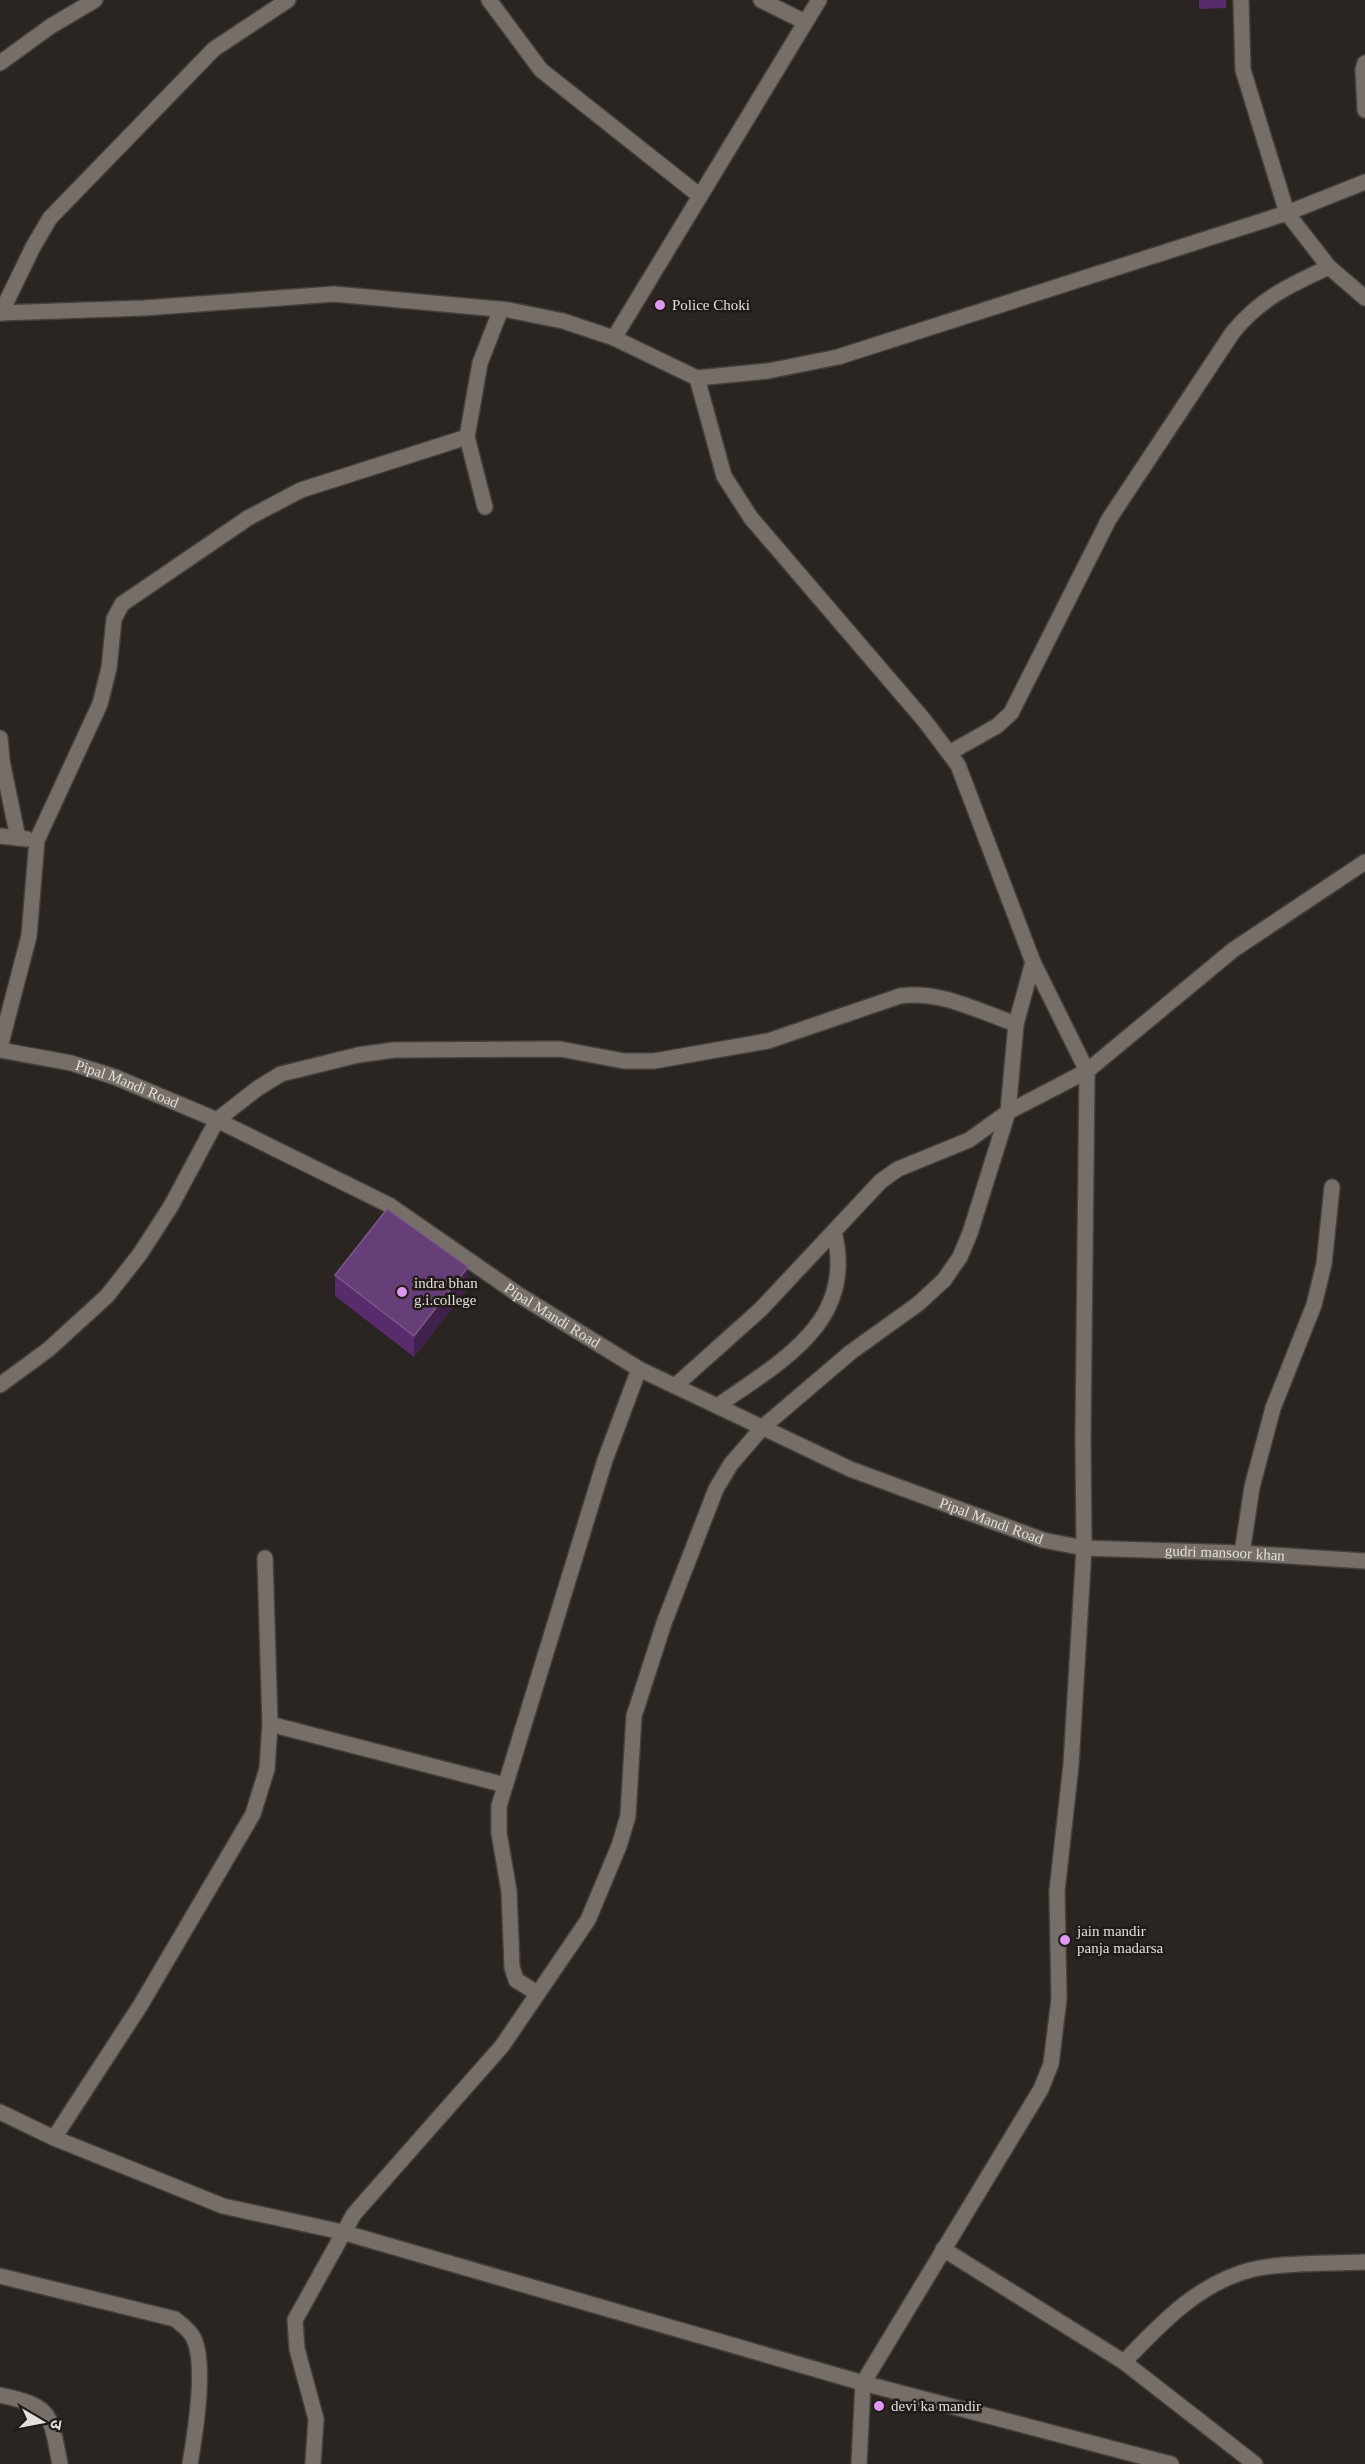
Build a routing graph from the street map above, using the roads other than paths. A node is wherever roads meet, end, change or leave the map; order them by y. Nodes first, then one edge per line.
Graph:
1 (95, 0) edge
2 (288, 0) edge
3 (489, 0) edge
4 (761, 0) edge
5 (819, 0) edge
6 (1241, 0) edge
7 (806, 22) junction
8 (0, 63) edge
9 (1365, 63) edge
10 (1365, 110) edge
11 (1365, 182) edge
12 (700, 196) junction
13 (1287, 213) junction
14 (1329, 267) junction
15 (1365, 298) edge
16 (501, 309) junction
17 (1, 313) edge
18 (614, 338) junction
19 (697, 378) junction
20 (467, 437) junction
21 (485, 507) dead end
22 (0, 738) edge
23 (948, 753) junction
24 (1, 761) edge
25 (0, 836) edge
26 (18, 838) junction
27 (37, 840) junction
28 (1365, 862) edge
29 (1034, 963) junction
30 (1016, 1024) junction
31 (0, 1048) edge
32 (1088, 1071) junction
33 (1008, 1112) junction
34 (217, 1120) junction
35 (1332, 1187) dead end
36 (834, 1232) junction
37 (639, 1369) junction
38 (0, 1385) edge
39 (675, 1386) junction
40 (719, 1405) junction
41 (763, 1427) junction
42 (1084, 1548) junction
43 (1242, 1552) junction
44 (265, 1557) dead end
45 (1365, 1561) edge
46 (270, 1725) junction
47 (505, 1785) junction
48 (537, 1993) junction
49 (0, 2112) edge
50 (54, 2138) junction
51 (342, 2232) junction
52 (943, 2248) junction
53 (1365, 2262) edge
54 (0, 2276) edge
55 (1124, 2362) junction
56 (863, 2383) junction
57 (0, 2395) edge
58 (60, 2464) edge
59 (190, 2464) edge
60 (313, 2464) edge
61 (859, 2464) edge
62 (1171, 2464) edge
63 (1255, 2464) edge

1 - 8 street
2 - 17 street
3 - 12 street
4 - 7 street
5 - 7 street
6 - 13 street
7 - 12 street
9 - 10 street
11 - 13 street
12 - 18 street
13 - 14 street
13 - 19 street
14 - 15 street
14 - 23 street
16 - 17 street
16 - 18 street
16 - 20 street
18 - 19 street
19 - 23 street
20 - 21 street
20 - 27 street
22 - 24 street
23 - 29 street
24 - 26 street
25 - 26 street
26 - 27 street
27 - 31 street
28 - 32 street
29 - 30 street
29 - 32 street
30 - 33 street
30 - 34 street
31 - 34 street, Pipal Mandi Road
32 - 33 street
32 - 42 street
33 - 36 street
33 - 41 street
34 - 37 street, Pipal Mandi Road
34 - 38 street
35 - 43 street
36 - 39 street
36 - 40 street
37 - 39 street, Pipal Mandi Road
37 - 47 street
39 - 40 street, Pipal Mandi Road
40 - 41 street, Pipal Mandi Road
41 - 42 street, Pipal Mandi Road
41 - 48 street
42 - 43 street, gudri mansoor khan
42 - 52 street
43 - 45 street, gudri mansoor khan
44 - 46 street
46 - 47 street
46 - 50 street
47 - 48 street
48 - 51 street
49 - 50 street
50 - 51 street
51 - 56 street
51 - 60 street
52 - 55 street
52 - 56 street
53 - 55 street
54 - 59 street
55 - 63 street
56 - 61 street
56 - 62 street
57 - 58 street

